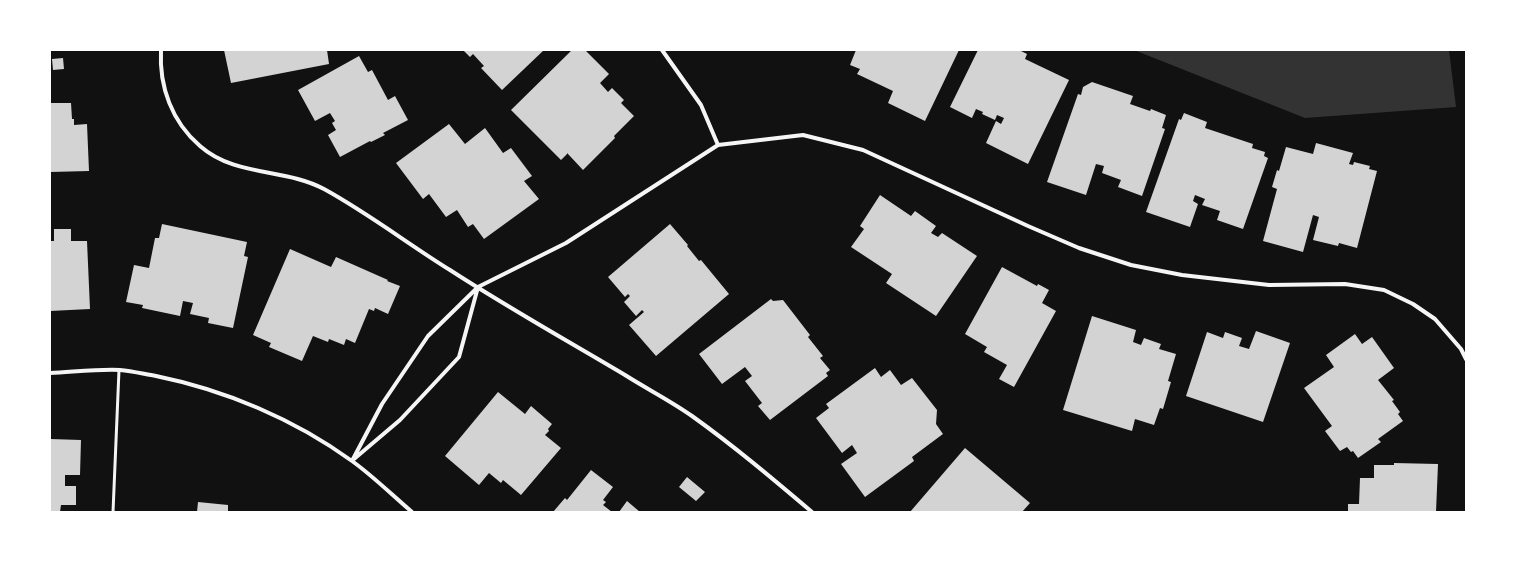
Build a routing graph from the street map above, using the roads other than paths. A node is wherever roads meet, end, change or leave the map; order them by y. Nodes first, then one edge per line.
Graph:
1 (161, 50) edge
2 (662, 50) edge
3 (718, 145) junction
4 (478, 287) junction
5 (1466, 359) edge
6 (119, 370) junction
7 (50, 373) edge
8 (352, 461) junction
9 (112, 512) edge
10 (412, 512) edge
11 (812, 512) edge

1 - 4 street
2 - 3 street
3 - 4 street
3 - 5 street
4 - 8 street
4 - 8 street
4 - 11 street
6 - 7 street
6 - 8 street
6 - 9 lane
8 - 10 street

